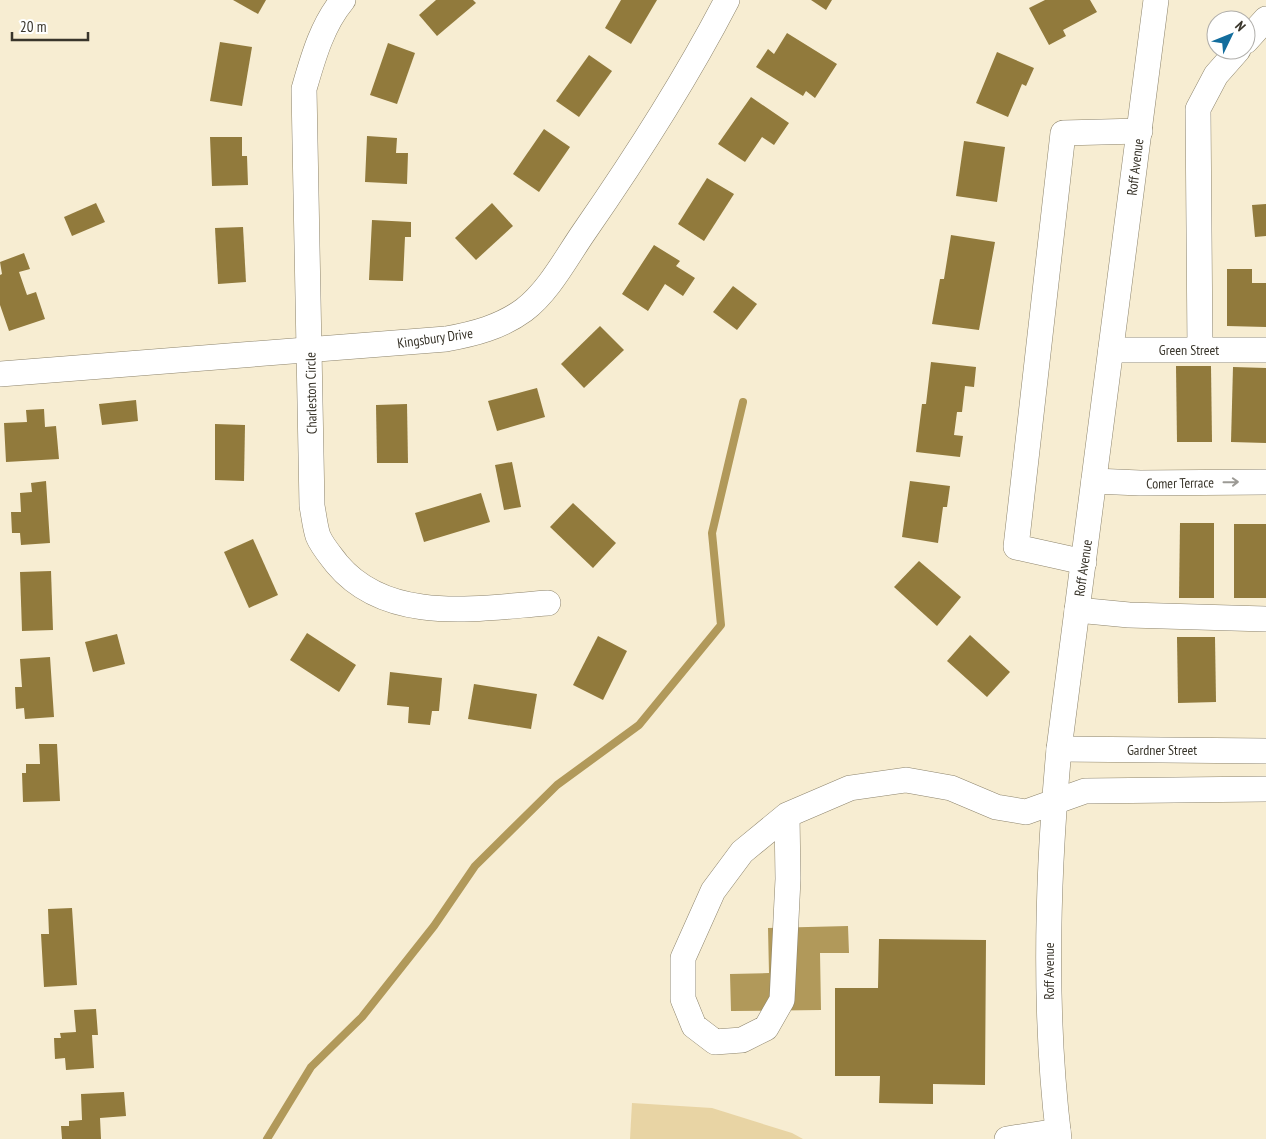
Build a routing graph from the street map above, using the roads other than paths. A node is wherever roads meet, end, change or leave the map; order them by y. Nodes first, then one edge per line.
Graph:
1 (343, 0) edge
2 (727, 0) edge
3 (1156, 0) edge
4 (1266, 20) edge
5 (1256, 30) edge
6 (1229, 60) edge
7 (1140, 132) junction
8 (1200, 349) junction
9 (1111, 350) junction
10 (1266, 350) edge
11 (310, 351) junction
12 (0, 374) edge
13 (1094, 480) junction
14 (1266, 482) edge
15 (1084, 562) junction
16 (548, 603) dead end
17 (1077, 610) junction
18 (1266, 619) edge
19 (1059, 750) junction
20 (1266, 751) edge
21 (1266, 789) edge
22 (1054, 804) junction
23 (787, 815) junction
24 (1058, 1135) edge
25 (1007, 1139) edge

1 - 11 street, Charleston Circle
2 - 11 street, Kingsbury Drive
3 - 7 street, Roff Avenue
4 - 5 street
6 - 8 street
7 - 9 street, Roff Avenue
7 - 15 street
8 - 9 street, Green Street
8 - 10 street, Green Street
9 - 13 street, Roff Avenue
11 - 12 street, Kingsbury Drive
11 - 16 street, Charleston Circle
13 -> 14 street, Comer Terrace
13 - 15 street, Roff Avenue
15 - 17 street, Roff Avenue
17 - 18 street
17 - 19 street, Roff Avenue
19 - 20 street, Gardner Street
19 - 22 street, Roff Avenue
21 - 22 street
22 - 23 street
22 - 24 street, Roff Avenue
23 - 23 street
24 - 25 street

